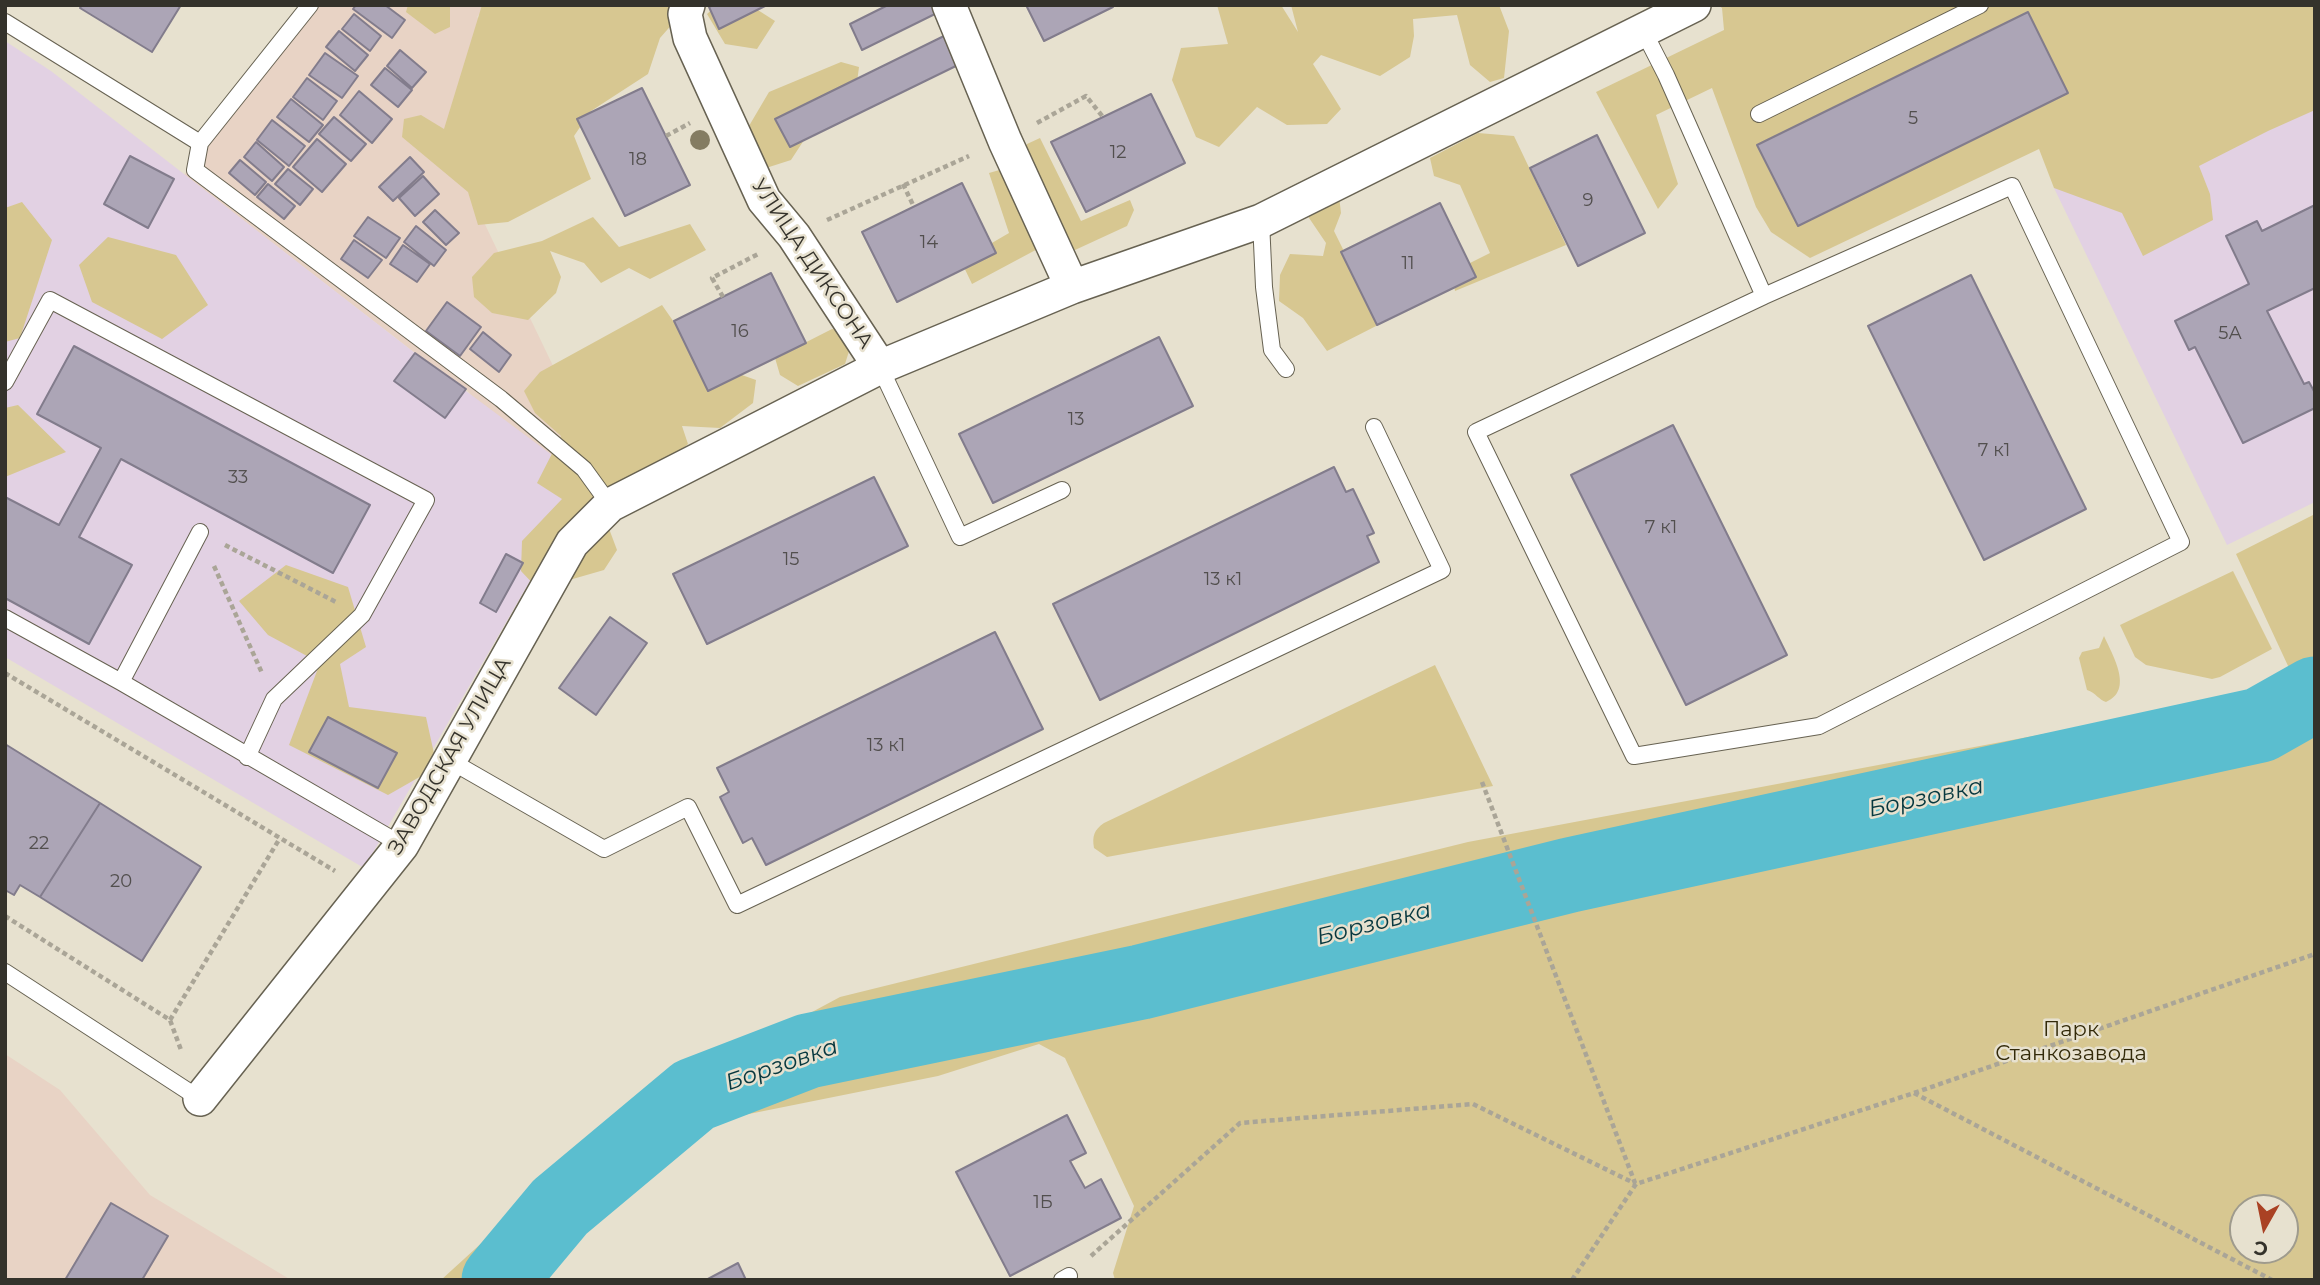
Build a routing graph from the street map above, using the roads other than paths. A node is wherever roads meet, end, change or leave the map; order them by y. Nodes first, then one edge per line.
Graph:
1 (310, 5) edge
2 (688, 5) edge
3 (949, 5) edge
4 (1694, 5) edge
5 (1980, 5) edge
6 (1637, 18) edge
7 (5, 22) edge
8 (1759, 114) dead end
9 (200, 143) junction
10 (1261, 221) junction
11 (1072, 287) junction
12 (1764, 296) junction
13 (880, 367) junction
14 (1286, 369) dead end
15 (5, 382) edge
16 (1374, 427) dead end
17 (1062, 490) dead end
18 (610, 505) junction
19 (200, 532) road end
20 (5, 618) edge
21 (121, 682) junction
22 (247, 757) junction
23 (449, 760) junction
24 (402, 845) junction
25 (5, 972) edge
26 (200, 1099) joint

1 - 9 lane
2 - 13 street, УЛИЦА ДИКСОНА
3 - 11 street
4 - 6 street, ЗАВОДСКАЯ УЛИЦА
5 - 8 lane
6 - 10 street, ЗАВОДСКАЯ УЛИЦА
6 - 12 lane
7 - 9 lane
9 - 18 lane
10 - 11 street, ЗАВОДСКАЯ УЛИЦА
10 - 14 lane
11 - 13 street, ЗАВОДСКАЯ УЛИЦА
12 - 12 lane
13 - 17 lane
13 - 18 street, ЗАВОДСКАЯ УЛИЦА
15 - 22 lane
16 - 23 lane
18 - 23 street, ЗАВОДСКАЯ УЛИЦА
19 - 21 lane
20 - 21 lane
21 - 22 lane
22 - 24 lane
23 - 24 street, ЗАВОДСКАЯ УЛИЦА
24 - 26 street, ЗАВОДСКАЯ УЛИЦА
25 - 26 lane

